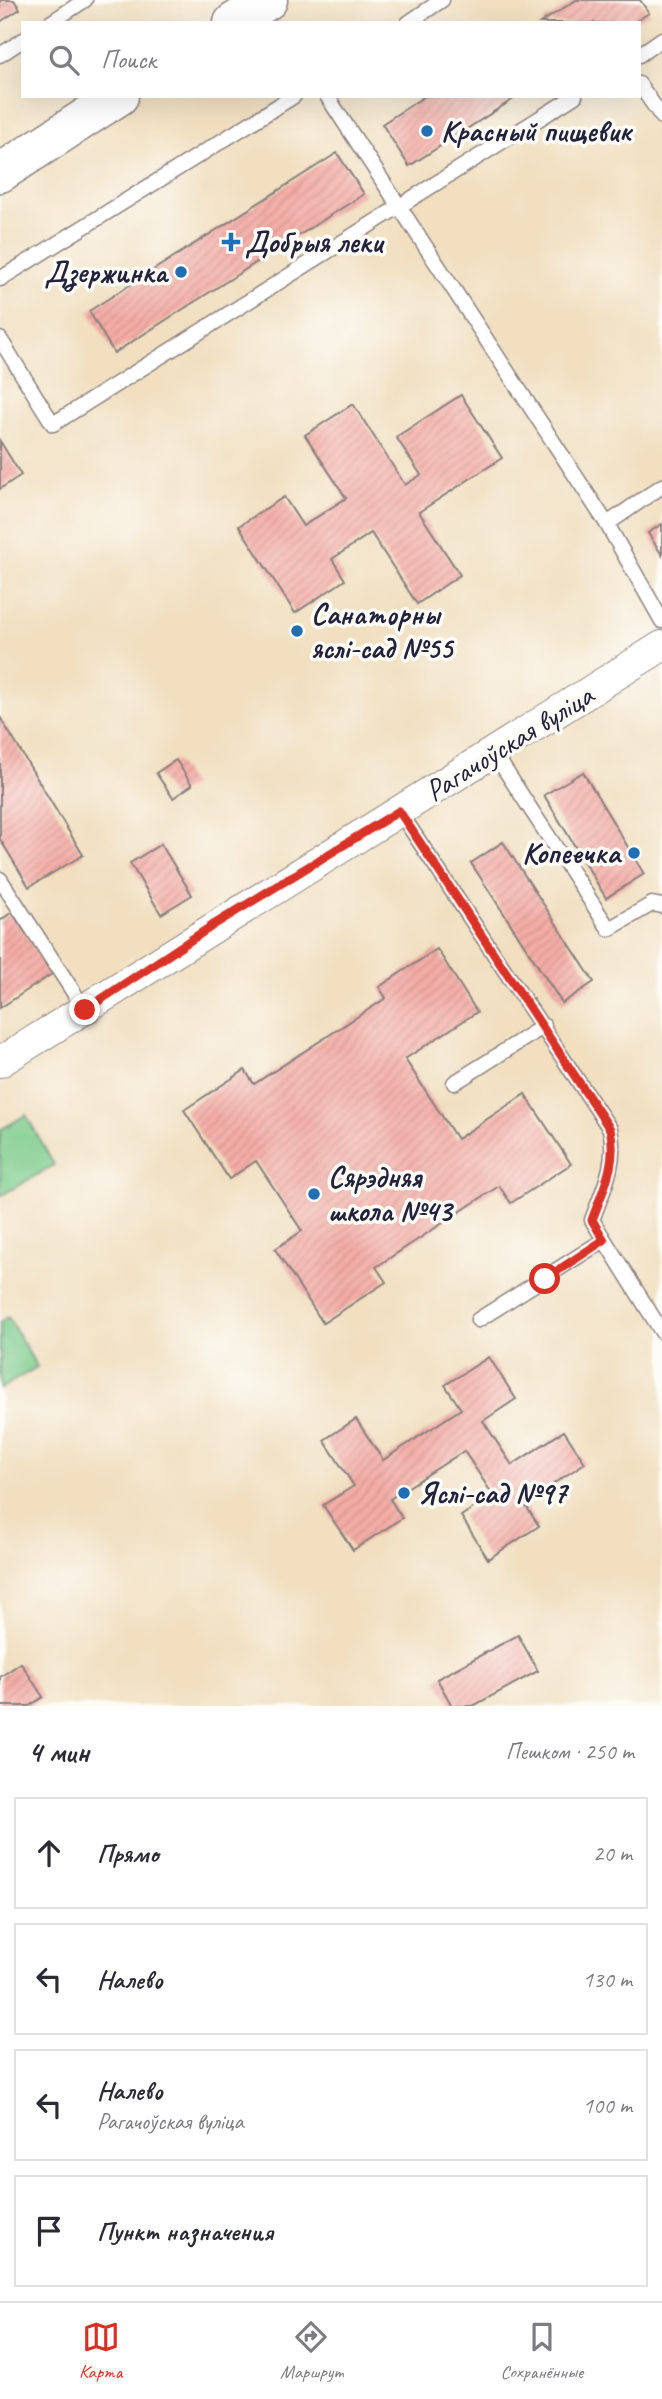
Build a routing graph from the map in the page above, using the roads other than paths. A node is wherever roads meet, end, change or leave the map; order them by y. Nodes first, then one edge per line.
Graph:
1 (85, 0) edge
2 (442, 0) edge
3 (269, 3) edge
4 (53, 21) edge
5 (237, 21) edge
6 (411, 21) edge
7 (662, 39) edge
8 (21, 41) edge
9 (641, 54) edge
10 (0, 55) edge
11 (641, 87) edge
12 (116, 98) edge
13 (291, 98) edge
14 (328, 98) edge
15 (572, 98) edge
16 (662, 117) edge
17 (0, 173) edge
18 (399, 205) junction
19 (0, 279) edge
20 (0, 339) edge
21 (662, 486) edge
22 (607, 524) junction
23 (662, 621) edge
24 (662, 646) edge
25 (494, 754) junction
26 (399, 811) junction
27 (1, 882) edge
28 (662, 906) edge
29 (85, 1010) junction
30 (544, 1026) junction
31 (0, 1062) edge
32 (454, 1083) dead end
33 (604, 1240) junction
34 (478, 1320) dead end
35 (662, 1332) edge

1 - 4 lane
2 - 6 lane
3 - 5 main road
7 - 9 lane
8 - 10 lane
11 - 16 lane
12 - 17 main road
13 - 19 lane
14 - 18 lane
15 - 18 lane
18 - 20 lane
18 - 22 lane
21 - 22 lane
22 - 23 lane
24 - 25 street, Рагачоўская вуліца
25 - 26 street, Рагачоўская вуліца
25 - 28 lane
26 - 29 street, Рагачоўская вуліца
26 - 30 lane
27 - 29 lane
29 - 31 street, Рагачоўская вуліца
30 - 32 lane
30 - 33 lane
33 - 34 lane
33 - 35 lane

